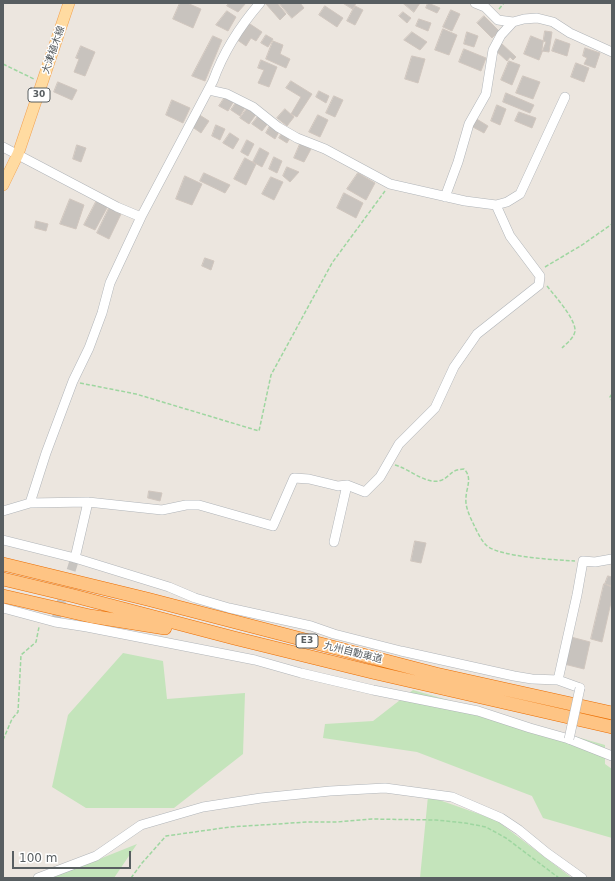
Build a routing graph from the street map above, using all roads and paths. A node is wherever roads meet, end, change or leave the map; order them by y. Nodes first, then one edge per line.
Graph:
1 (69, 3) edge
2 (260, 3) edge
3 (475, 3) edge
4 (513, 22) junction
5 (612, 52) edge
6 (3, 64) edge
7 (33, 78) dead end
8 (208, 90) junction
9 (565, 97) dead end
10 (3, 147) edge
11 (18, 154) junction
12 (390, 184) junction
13 (3, 186) edge
14 (445, 197) junction
15 (496, 205) junction
16 (141, 217) junction
17 (612, 224) edge
18 (538, 276) junction
19 (562, 348) dead end
20 (73, 381) junction
21 (612, 394) edge
22 (612, 401) edge
23 (388, 463) junction
24 (347, 485) junction
25 (88, 502) junction
26 (30, 503) junction
27 (3, 512) edge
28 (3, 540) edge
29 (334, 542) dead end
30 (3, 555) edge
31 (75, 558) junction
32 (612, 558) edge
33 (583, 561) junction
34 (3, 564) edge
35 (3, 579) edge
36 (3, 596) edge
37 (147, 599) junction
38 (3, 608) edge
39 (40, 619) junction
40 (234, 638) junction
41 (558, 680) junction
42 (612, 714) edge
43 (612, 727) edge
44 (569, 739) junction
45 (3, 740) edge
46 (612, 756) edge
47 (38, 878) edge
48 (131, 878) edge
49 (559, 878) edge
50 (582, 878) edge

1 - 11 main road, 大津植木線 / 30
2 - 8 street
3 - 4 street
4 - 5 street
4 - 14 street
6 - 7 path
8 - 12 street
8 - 16 street
9 - 15 street
10 - 11 street
11 - 13 main road, 大津植木線 / 30
11 - 16 street
12 - 14 street
12 - 20 path
14 - 15 street
15 - 18 street
16 - 20 street
17 - 18 path
18 - 19 path
18 - 23 street
20 - 26 street
21 - 22 path
23 - 24 street
23 - 33 path
24 - 25 street
24 - 29 street
25 - 26 street
25 - 31 street
26 - 27 street
28 - 31 street
30 - 37 highway
31 - 41 street
32 - 33 street
33 - 41 street
34 - 37 highway, 九州自動車道 / E3
35 - 40 highway, 九州自動車道 / E3
36 - 40 highway
37 - 42 highway, 九州自動車道 / E3
38 - 39 street
39 - 44 street
39 - 45 path
40 - 43 highway, 九州自動車道 / E3
41 - 44 street, bridge
44 - 46 street
47 - 50 street
48 - 49 path

